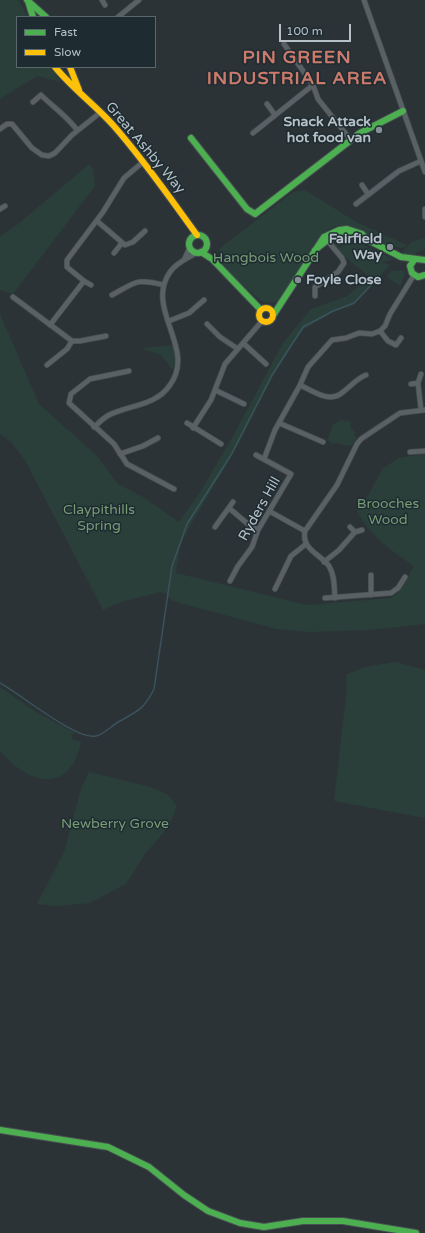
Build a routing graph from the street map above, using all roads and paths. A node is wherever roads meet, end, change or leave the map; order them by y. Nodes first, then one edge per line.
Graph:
1 (28, 0) edge
2 (102, 0) edge
3 (139, 0) edge
4 (364, 0) edge
5 (105, 5) dead end
6 (33, 16) edge
7 (45, 16) edge
8 (119, 16) edge
9 (284, 44) dead end
10 (57, 68) edge
11 (70, 68) edge
12 (313, 85) junction
13 (79, 90) junction
14 (33, 102) dead end
15 (267, 104) dead end
16 (403, 111) junction
17 (101, 112) junction
18 (275, 115) junction
19 (0, 129) edge
20 (77, 130) junction
21 (252, 133) dead end
22 (191, 138) dead end
23 (350, 139) junction
24 (421, 161) junction
25 (143, 162) junction
26 (425, 172) edge
27 (362, 185) dead end
28 (368, 194) junction
29 (356, 204) dead end
30 (5, 206) dead end
31 (0, 209) edge
32 (425, 209) edge
33 (425, 217) edge
34 (97, 221) junction
35 (189, 224) junction
36 (145, 231) dead end
37 (197, 235) junction
38 (325, 238) junction
39 (191, 240) junction
40 (122, 243) junction
41 (207, 245) junction
42 (190, 247) junction
43 (199, 252) junction
44 (114, 253) dead end
45 (401, 257) junction
46 (185, 258) junction
47 (212, 259) junction
48 (414, 260) junction
49 (425, 260) edge
50 (410, 269) junction
51 (414, 275) junction
52 (425, 276) edge
53 (84, 281) junction
54 (91, 285) dead end
55 (164, 285) junction
56 (112, 295) dead end
57 (315, 296) dead end
58 (13, 297) dead end
59 (204, 300) dead end
60 (261, 310) junction
61 (272, 312) junction
62 (168, 321) junction
63 (262, 321) junction
64 (50, 324) junction
65 (207, 324) dead end
66 (380, 331) junction
67 (106, 336) dead end
68 (401, 338) dead end
69 (72, 341) junction
70 (243, 343) junction
71 (238, 349) junction
72 (266, 364) dead end
73 (47, 365) dead end
74 (129, 371) dead end
75 (421, 374) dead end
76 (366, 375) dead end
77 (418, 383) junction
78 (411, 384) dead end
79 (300, 385) junction
80 (216, 390) junction
81 (244, 404) dead end
82 (423, 410) edge
83 (187, 423) dead end
84 (279, 423) junction
85 (94, 427) junction
86 (193, 428) junction
87 (158, 438) dead end
88 (323, 442) dead end
89 (221, 444) dead end
90 (425, 451) edge
91 (410, 452) dead end
92 (120, 454) junction
93 (256, 455) dead end
94 (264, 459) junction
95 (174, 489) dead end
96 (233, 502) dead end
97 (229, 508) junction
98 (269, 511) junction
99 (215, 527) dead end
100 (350, 527) dead end
101 (258, 530) junction
102 (362, 530) dead end
103 (305, 531) junction
104 (355, 532) junction
105 (306, 544) junction
106 (324, 562) junction
107 (371, 575) dead end
108 (405, 577) dead end
109 (230, 580) dead end
110 (275, 589) dead end
111 (371, 595) junction
112 (325, 598) dead end
113 (335, 598) junction
114 (0, 1130) edge
115 (416, 1233) edge

1 - 6 street
1 - 7 street
2 - 5 street
3 - 8 street
4 - 16 street
9 - 12 street
10 - 13 street, Great Ashby Way
11 - 13 street, Great Ashby Way
12 - 18 street
12 - 23 street
13 - 17 street, Great Ashby Way
14 - 20 street
15 - 18 street
16 - 23 street
16 - 24 street
17 - 20 street
17 - 25 street, Great Ashby Way
18 - 21 street
19 - 20 street
22 - 23 street
24 - 26 street
24 - 28 street
25 - 34 street
25 - 35 street, Great Ashby Way
27 - 28 street
28 - 29 street
30 - 31 street
32 - 33 street
34 - 40 street
34 - 53 street
35 - 37 street, Great Ashby Way
35 - 39 street, Great Ashby Way
36 - 40 street
37 - 39 street
37 - 41 street
38 - 45 street
38 - 57 street
38 - 61 street
39 - 42 street
40 - 44 street
41 - 43 street
41 - 47 street
42 - 43 street
42 - 46 street
43 - 46 street
43 - 47 street
45 - 48 street
45 - 50 street
46 - 55 street
47 - 60 street
48 - 49 street
48 - 50 street
50 - 51 street
51 - 52 street
51 - 66 street
53 - 54 street
53 - 64 street
55 - 56 street
55 - 62 street
58 - 64 street
59 - 62 street
60 - 61 street
60 - 63 street
61 - 63 street
62 - 85 street
63 - 70 street
64 - 69 street
65 - 71 street
66 - 68 street
66 - 79 street
67 - 69 street
69 - 73 street
70 - 71 street
70 - 72 street
71 - 80 street
74 - 85 street
75 - 77 street
76 - 79 street
77 - 78 street
77 - 82 street
79 - 84 street, Ryders Hill
80 - 81 street
80 - 86 street
82 - 103 street
83 - 86 street
84 - 88 street
84 - 94 street, Ryders Hill
85 - 92 street
86 - 89 street
87 - 92 street
90 - 91 street
92 - 95 street
93 - 94 street, Ryders Hill
94 - 98 street, Ryders Hill
96 - 97 street
97 - 99 street
97 - 101 street
98 - 101 street, Ryders Hill
98 - 103 street
100 - 104 street
101 - 109 street, Ryders Hill
102 - 104 street
103 - 105 street
104 - 106 street
105 - 106 street
105 - 110 street
106 - 113 street
107 - 111 street
108 - 111 street
111 - 113 street
112 - 113 street
114 - 115 street

